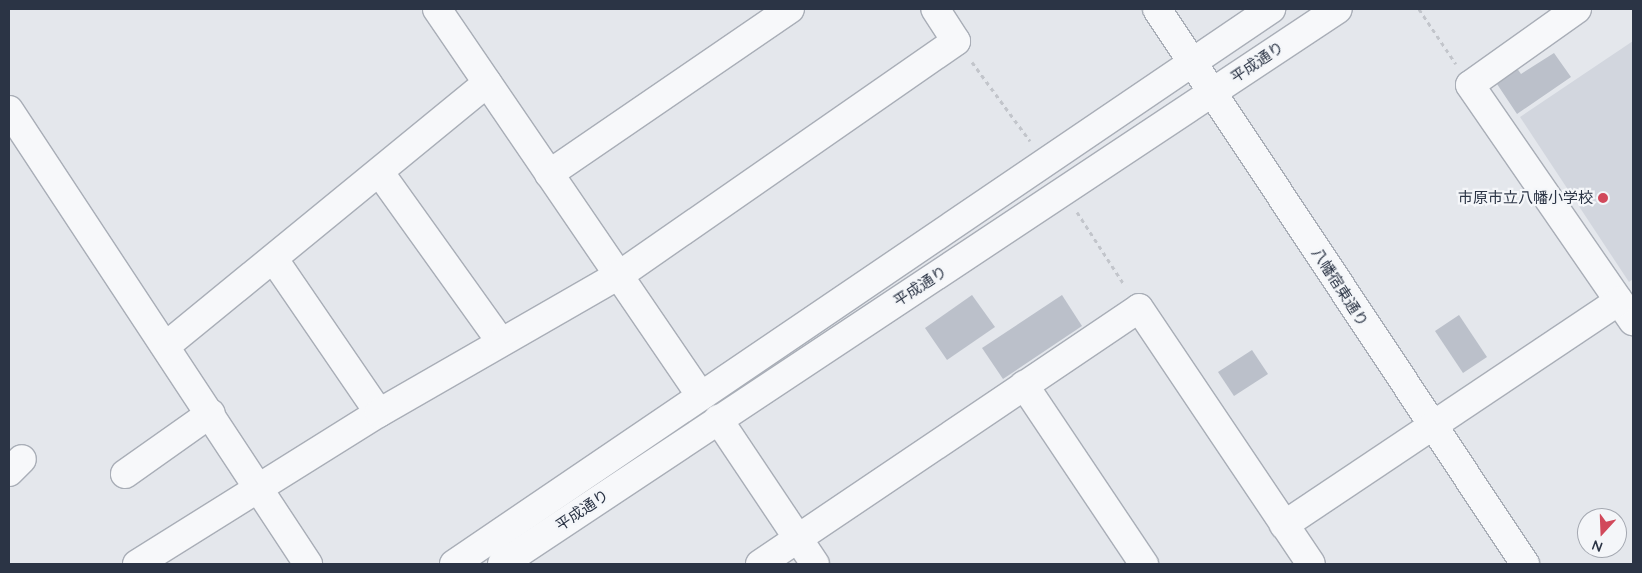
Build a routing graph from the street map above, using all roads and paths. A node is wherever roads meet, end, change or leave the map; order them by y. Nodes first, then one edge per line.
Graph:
1 (437, 9) edge
2 (790, 9) edge
3 (935, 9) edge
4 (1157, 9) edge
5 (1271, 9) edge
6 (1338, 9) edge
7 (1418, 9) edge
8 (1577, 9) edge
9 (956, 41) junction
10 (1191, 61) junction
11 (487, 83) junction
12 (1470, 85) junction
13 (1212, 92) junction
14 (9, 110) edge
15 (1033, 146) dead end
16 (380, 173) junction
17 (549, 174) junction
18 (1077, 212) dead end
19 (275, 261) junction
20 (621, 274) junction
21 (1139, 308) junction
22 (1626, 311) edge
23 (501, 342) junction
24 (167, 346) junction
25 (1024, 385) junction
26 (701, 396) junction
27 (211, 413) junction
28 (379, 413) junction
29 (718, 419) junction
30 (1431, 424) junction
31 (125, 474) dead end
32 (260, 490) junction
33 (1284, 525) junction
34 (798, 538) junction
35 (137, 564) edge
36 (308, 564) edge
37 (454, 564) edge
38 (502, 564) edge
39 (760, 564) edge
40 (815, 564) edge
41 (1144, 564) edge
42 (1311, 564) edge
43 (1525, 564) edge

1 - 11 street
2 - 17 street
3 - 9 street
4 - 10 street, 八幡宿東通り
5 - 10 street, 平成通り
6 - 13 street, 平成通り
7 - 12 path
8 - 12 street
9 - 15 path
9 - 20 street
10 - 13 street, 八幡宿東通り
10 - 26 street, 平成通り
11 - 16 street
11 - 17 street
12 - 22 street
13 - 29 street, 平成通り
13 - 30 street, 八幡宿東通り
14 - 24 street
16 - 19 street
16 - 23 street
17 - 20 street
18 - 21 path
19 - 24 street
19 - 28 street
20 - 23 street
20 - 26 street
21 - 25 street
21 - 33 street
22 - 30 street
23 - 28 street
24 - 27 street
25 - 34 street
25 - 41 street
26 - 37 street, 平成通り
27 - 31 street
27 - 32 street
28 - 32 street
29 - 34 street
29 - 38 street, 平成通り
30 - 33 street
30 - 43 street, 八幡宿東通り
32 - 35 street
32 - 36 street
33 - 42 street
34 - 39 street
34 - 40 street

